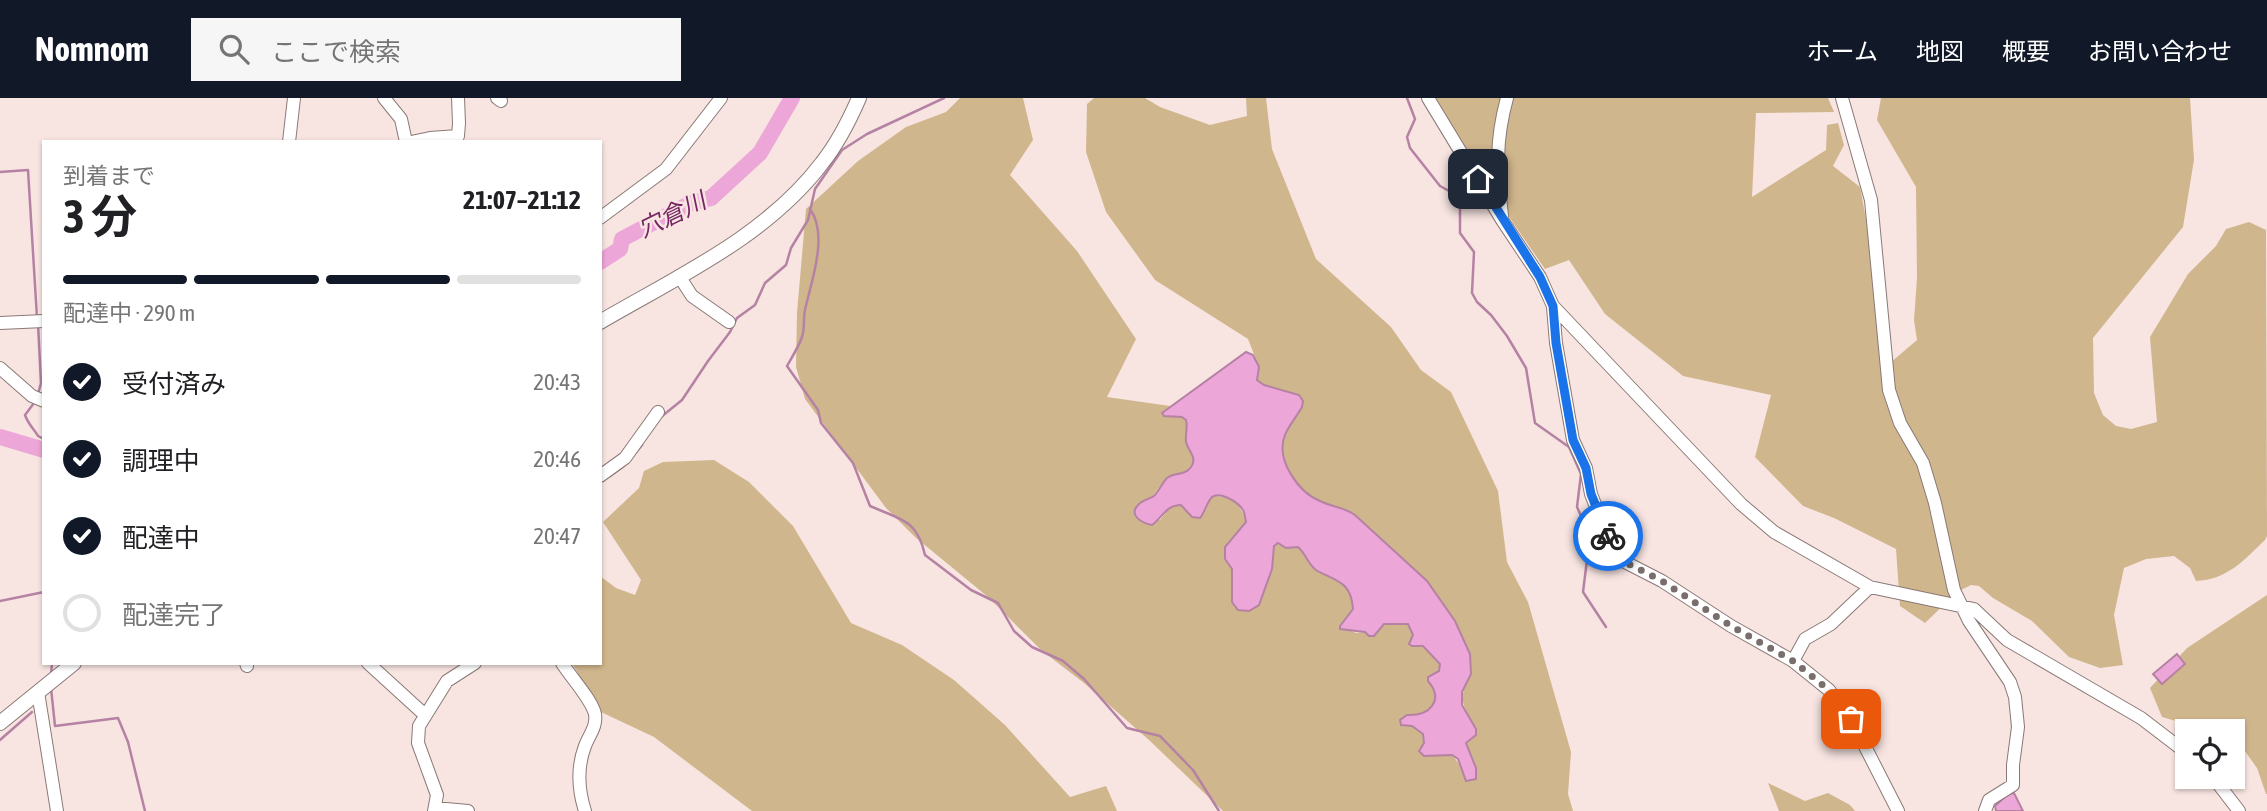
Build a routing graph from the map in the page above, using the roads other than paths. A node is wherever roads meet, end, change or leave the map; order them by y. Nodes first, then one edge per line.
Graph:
1 (294, 98) edge
2 (384, 98) edge
3 (457, 98) edge
4 (721, 98) edge
5 (859, 98) edge
6 (1428, 98) edge
7 (1507, 98) edge
8 (1842, 98) edge
9 (289, 140) edge
10 (406, 140) edge
11 (420, 140) edge
12 (602, 217) edge
13 (1502, 220) junction
14 (679, 276) junction
15 (1553, 306) junction
16 (42, 321) edge
17 (602, 321) edge
18 (729, 322) dead end
19 (0, 323) edge
20 (0, 368) edge
21 (42, 400) edge
22 (658, 412) dead end
23 (602, 475) edge
24 (1870, 587) junction
25 (1961, 605) junction
26 (1793, 661) junction
27 (72, 665) edge
28 (370, 665) edge
29 (472, 665) edge
30 (563, 665) edge
31 (48, 684) junction
32 (425, 715) junction
33 (0, 723) edge
34 (2175, 744) edge
35 (2222, 789) edge
36 (434, 809) edge
37 (57, 811) edge
38 (468, 811) edge
39 (585, 811) edge
40 (1898, 811) edge
41 (1985, 811) edge
42 (2239, 811) edge

1 - 9 street
2 - 10 street
3 - 11 street
4 - 12 street
5 - 14 main road
6 - 13 street
7 - 13 street
8 - 25 street
13 - 15 street
14 - 17 main road
14 - 18 street
15 - 24 street
15 - 26 street
16 - 19 street
20 - 21 street
22 - 23 street
24 - 25 street
24 - 26 street
25 - 34 street
25 - 41 street
26 - 40 street
27 - 31 main road
28 - 32 street
29 - 32 street
30 - 39 street
31 - 33 main road
31 - 37 street
32 - 36 street
35 - 42 street
36 - 38 street

